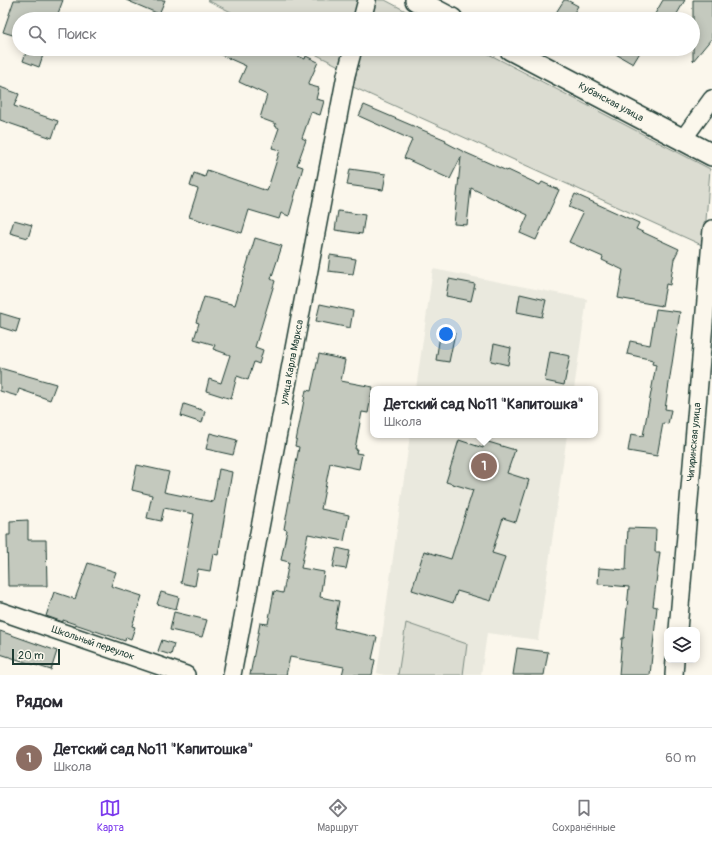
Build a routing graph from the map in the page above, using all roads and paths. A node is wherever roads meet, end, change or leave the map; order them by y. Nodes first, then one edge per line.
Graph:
1 (367, 0) edge
2 (416, 0) edge
3 (364, 12) edge
4 (439, 12) edge
5 (352, 56) edge
6 (523, 56) edge
7 (712, 99) edge
8 (682, 139) junction
9 (712, 155) edge
10 (712, 229) edge
11 (0, 611) edge
12 (678, 627) edge
13 (675, 663) edge
14 (186, 675) edge
15 (232, 675) edge
16 (674, 675) edge

1 - 3 street
2 - 4 street
5 - 15 street, улица Карла Маркса
6 - 8 street, Кубанская улица
7 - 8 street
8 - 9 street, Кубанская улица
10 - 12 street, Чигиринская улица
11 - 14 street, Школьный переулок
13 - 16 street

